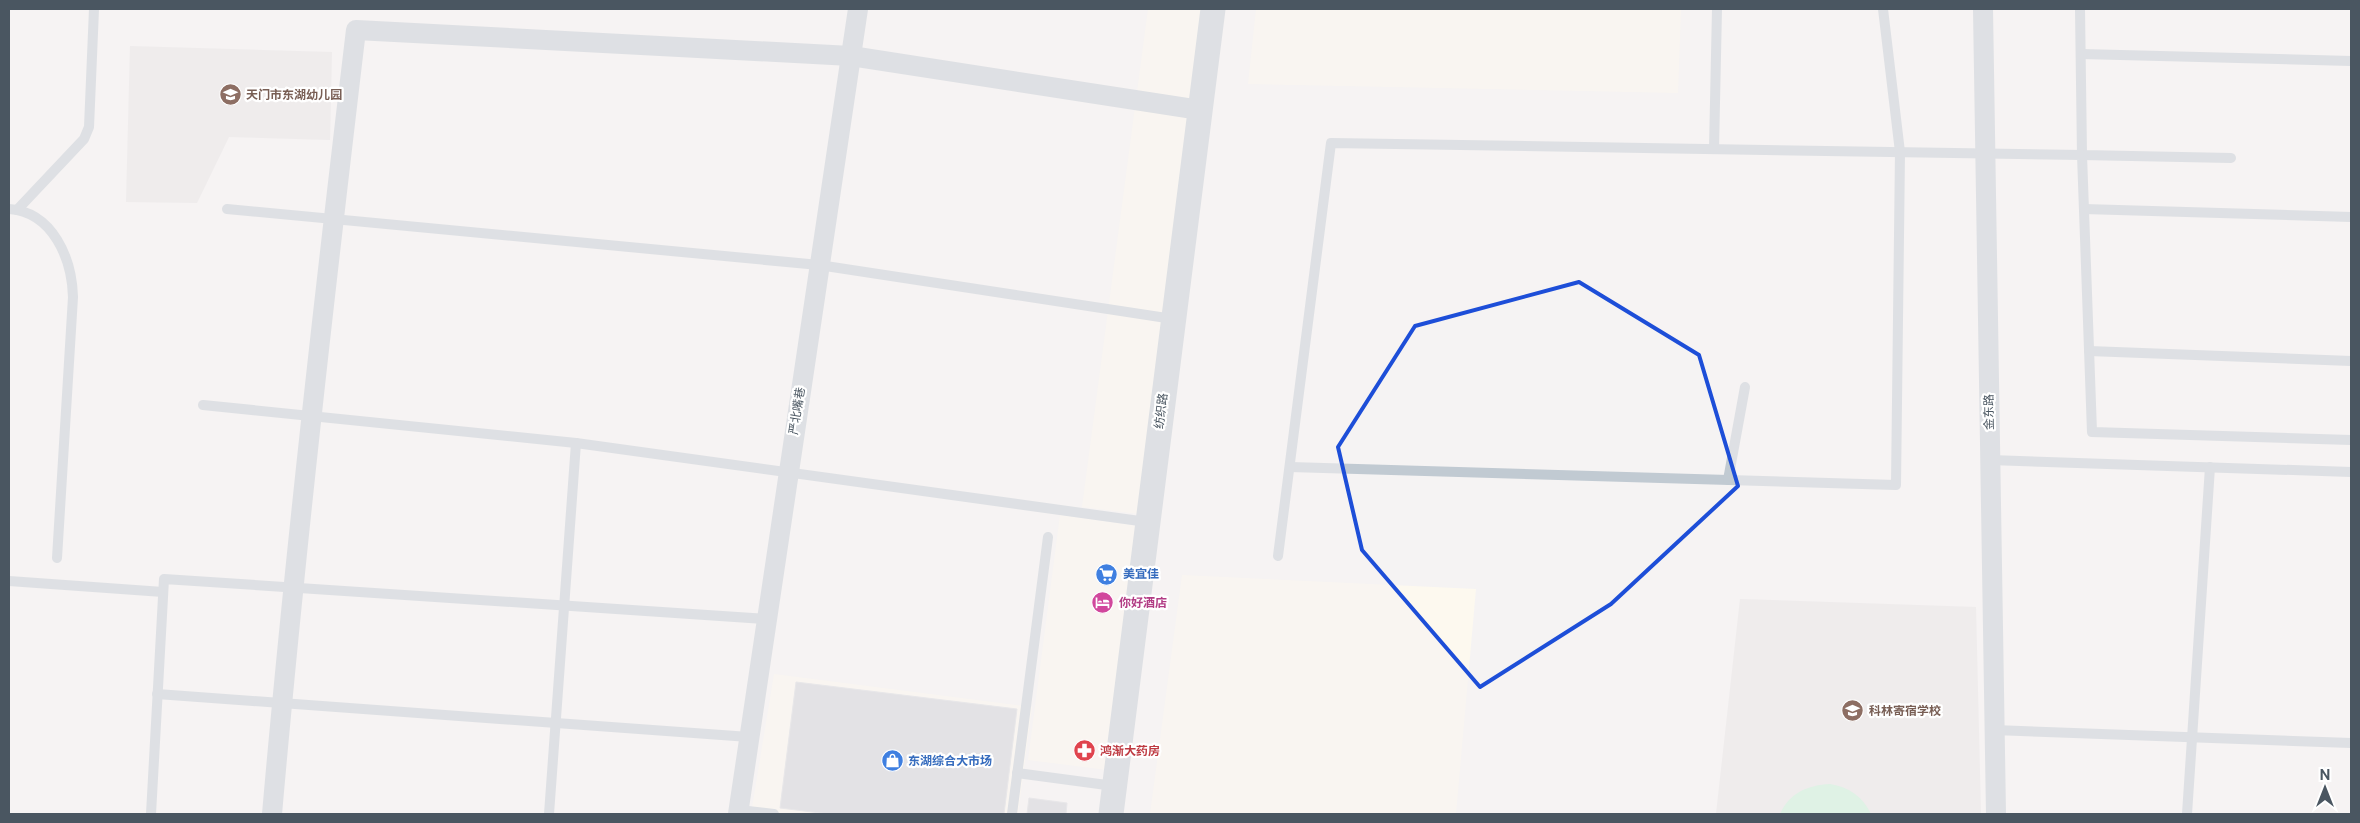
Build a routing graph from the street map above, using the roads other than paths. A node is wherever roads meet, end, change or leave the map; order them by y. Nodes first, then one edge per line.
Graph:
1 (94, 9) edge
2 (858, 9) edge
3 (1213, 9) edge
4 (1717, 9) edge
5 (1883, 9) edge
6 (1983, 9) edge
7 (2080, 9) edge
8 (2081, 54) junction
9 (851, 56) junction
10 (2351, 61) edge
11 (1200, 110) junction
12 (1714, 149) junction
13 (1900, 152) junction
14 (1984, 154) junction
15 (2082, 155) junction
16 (2231, 158) dead end
17 (13, 209) edge
18 (226, 209) dead end
19 (2084, 209) junction
20 (2351, 217) edge
21 (334, 219) junction
22 (819, 265) junction
23 (1173, 319) junction
24 (2089, 352) junction
25 (2351, 361) edge
26 (1744, 387) dead end
27 (203, 405) dead end
28 (311, 416) junction
29 (2351, 440) edge
30 (576, 443) junction
31 (1990, 460) junction
32 (1290, 467) junction
33 (2210, 467) junction
34 (788, 472) junction
35 (2351, 472) edge
36 (1728, 480) junction
37 (1147, 522) junction
38 (1048, 537) dead end
39 (1278, 556) dead end
40 (57, 558) dead end
41 (9, 581) edge
42 (293, 587) junction
43 (163, 592) junction
44 (565, 606) junction
45 (766, 619) junction
46 (157, 694) junction
47 (282, 703) junction
48 (556, 722) junction
49 (1994, 730) junction
50 (749, 737) junction
51 (2192, 737) junction
52 (2351, 743) edge
53 (1017, 773) junction
54 (1114, 786) junction
55 (738, 812) edge
56 (151, 814) edge
57 (272, 814) edge
58 (550, 814) edge
59 (774, 814) edge
60 (1012, 814) edge
61 (1111, 814) edge
62 (1996, 814) edge
63 (2187, 814) edge

1 - 17 lane
2 - 9 street, 严北嘴巷
3 - 11 street, 纺织路
4 - 12 lane
5 - 13 lane
6 - 14 street, 金东路
7 - 8 lane
8 - 10 lane
8 - 15 lane
9 - 11 street
9 - 21 street
9 - 22 street, 严北嘴巷
11 - 23 street, 纺织路
12 - 13 lane
12 - 32 lane
13 - 14 lane
13 - 36 lane
14 - 15 lane
14 - 31 street, 金东路
15 - 16 lane
15 - 19 lane
17 - 40 lane
18 - 21 lane
19 - 20 lane
19 - 24 lane
21 - 22 lane
21 - 28 street
22 - 23 lane
22 - 34 street, 严北嘴巷
23 - 37 street, 纺织路
24 - 25 lane
24 - 29 lane
26 - 36 lane
27 - 28 lane
28 - 30 lane
28 - 42 street
30 - 34 lane
30 - 44 lane
31 - 33 lane
31 - 49 street, 金东路
32 - 36 lane
32 - 39 lane
33 - 35 lane
33 - 51 lane
34 - 37 lane
34 - 45 street, 严北嘴巷
37 - 54 street, 纺织路
38 - 53 lane
41 - 43 lane
42 - 43 lane
42 - 44 lane
42 - 47 street
43 - 46 lane
44 - 45 lane
44 - 48 lane
45 - 50 street, 严北嘴巷
46 - 47 lane
46 - 56 lane
47 - 48 lane
47 - 57 street
48 - 50 lane
48 - 58 lane
49 - 51 lane
49 - 62 street, 金东路
50 - 55 street, 严北嘴巷
51 - 52 lane
51 - 63 lane
53 - 54 lane
53 - 60 lane
54 - 61 street, 纺织路
55 - 59 lane

